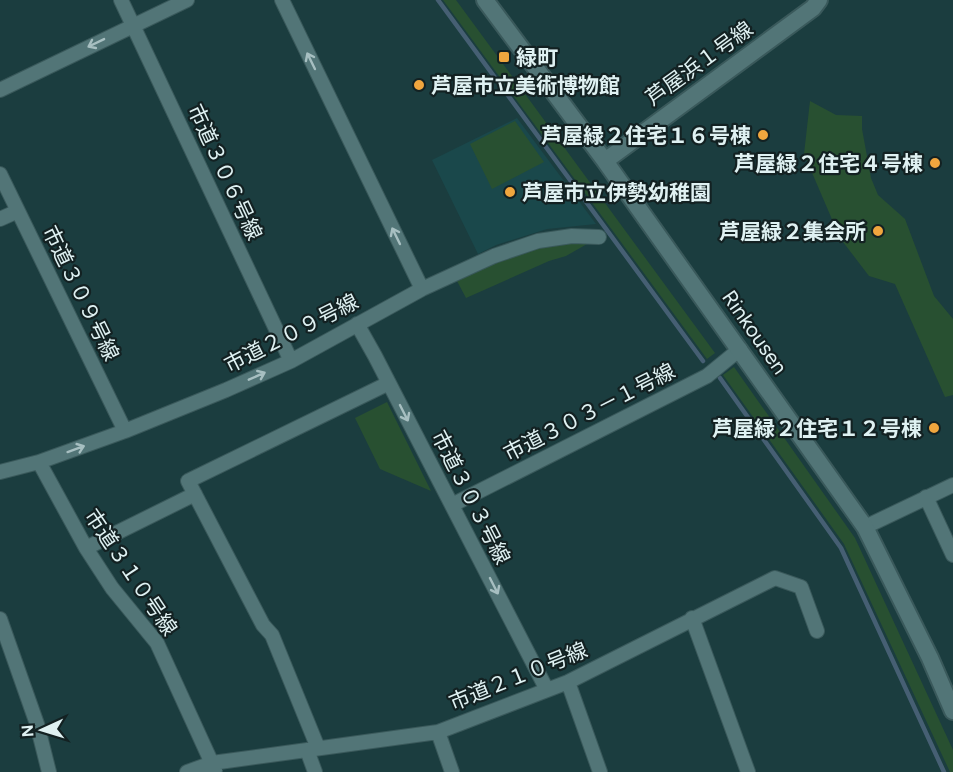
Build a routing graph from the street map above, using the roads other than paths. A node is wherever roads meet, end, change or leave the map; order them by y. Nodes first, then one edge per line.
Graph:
1 (121, 0) edge
2 (187, 0) edge
3 (282, 0) edge
4 (485, 0) edge
5 (819, 0) edge
6 (134, 25) junction
7 (0, 90) edge
8 (604, 161) junction
9 (0, 174) edge
10 (18, 211) junction
11 (0, 219) edge
12 (599, 237) dead end
13 (422, 289) junction
14 (357, 324) junction
15 (740, 350) junction
16 (291, 361) junction
17 (389, 383) junction
18 (125, 431) junction
19 (39, 462) junction
20 (0, 472) edge
21 (953, 485) edge
22 (195, 494) junction
23 (926, 497) junction
24 (452, 505) junction
25 (865, 527) junction
26 (86, 548) junction
27 (953, 555) edge
28 (692, 618) junction
29 (0, 619) edge
30 (817, 631) dead end
31 (568, 682) junction
32 (547, 690) junction
33 (953, 711) edge
34 (438, 732) junction
35 (313, 749) junction
36 (214, 768) edge
37 (49, 772) edge
38 (187, 772) edge
39 (315, 772) edge
40 (452, 772) edge
41 (600, 772) edge
42 (748, 772) edge

1 - 6 street, 市道３０６号線
2 - 6 street
13 -> 3 street
4 - 8 street, Rinkousen
5 - 8 street, 芦屋浜１号線
6 -> 7 street
6 - 16 street, 市道３０６号線
8 - 15 street, Rinkousen
9 - 10 street, 市道３０９号線
10 - 11 street
10 - 18 street, 市道３０９号線
12 - 13 street, 市道２０９号線
13 - 14 street, 市道２０９号線
14 - 16 street, 市道２０９号線
14 - 17 street, 市道３０３号線
15 - 24 street, 市道３０３－１号線
15 - 25 street, Rinkousen
18 -> 16 street, 市道２０９号線
17 - 22 street
17 -> 24 street, 市道３０３号線
19 -> 18 street, 市道２０９号線
19 - 20 street, 市道２０９号線
19 - 26 street, 市道３１０号線
21 - 23 street
22 - 26 street
22 - 35 street
23 - 25 street
23 - 27 street
24 -> 32 street, 市道３０３号線
25 - 33 street, Rinkousen
26 - 36 street, 市道３１０号線
28 - 30 street, 市道２１０号線
28 - 31 street, 市道２１０号線
28 - 42 street
29 - 37 street
31 - 32 street, 市道２１０号線
31 - 41 street
32 - 34 street, 市道２１０号線
34 - 35 street, 市道２１０号線
34 - 40 street
35 - 36 street, 市道２１０号線
35 - 39 street
36 - 38 street, 市道２１０号線

